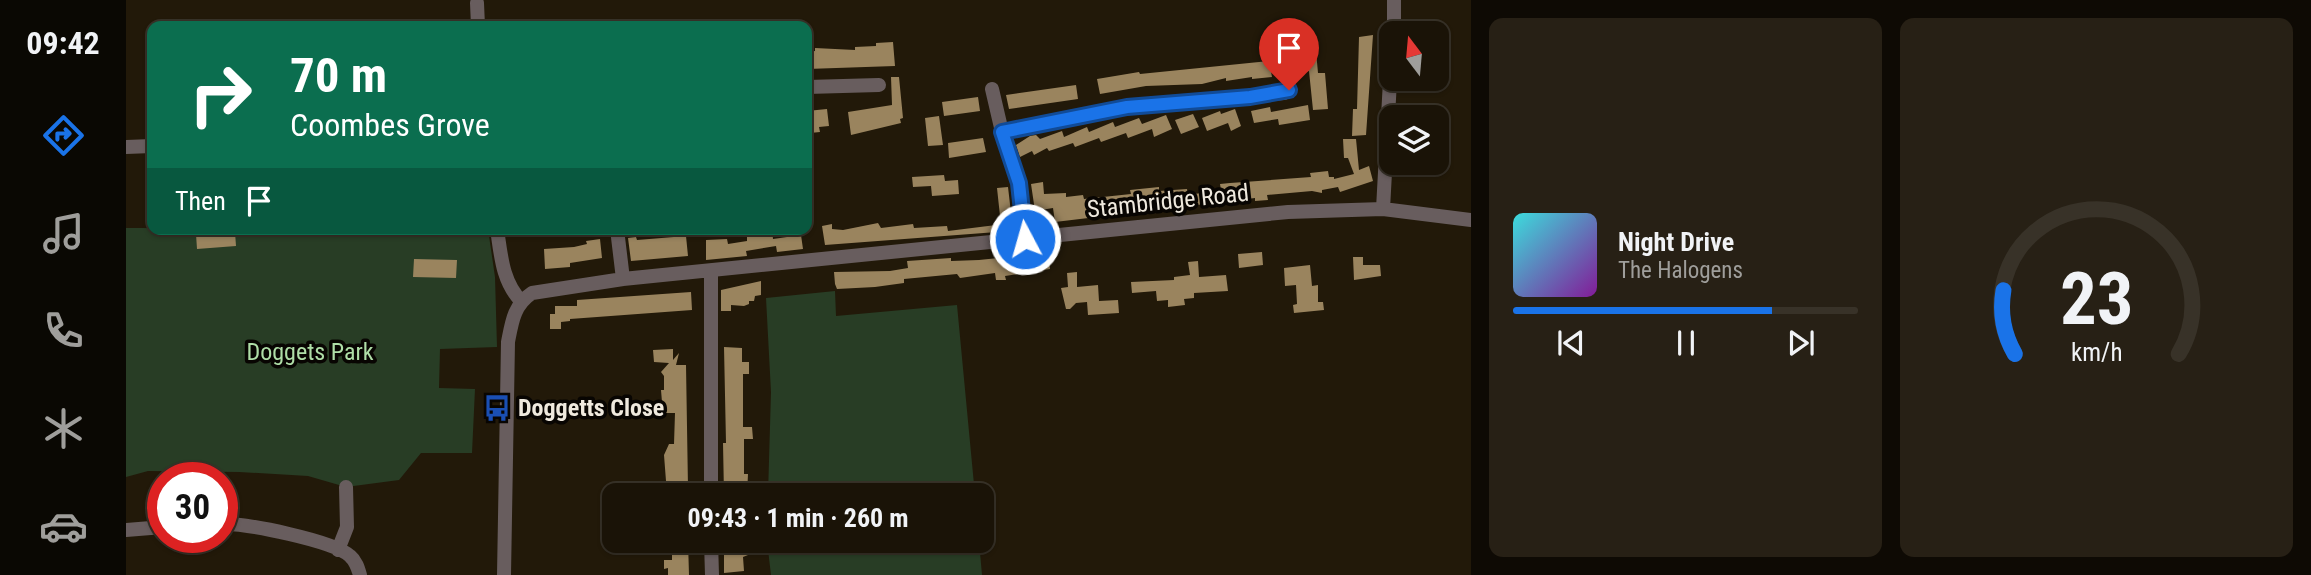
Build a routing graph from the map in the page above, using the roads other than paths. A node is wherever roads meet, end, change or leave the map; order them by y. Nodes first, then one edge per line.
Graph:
1 (1394, 0) edge
2 (477, 3) dead end
3 (478, 21) edge
4 (1394, 21) edge
5 (1287, 52) dead end
6 (878, 85) dead end
7 (812, 87) edge
8 (992, 89) dead end
9 (1389, 91) edge
10 (1002, 132) junction
11 (147, 146) edge
12 (126, 147) edge
13 (1383, 209) junction
14 (1471, 220) edge
15 (498, 235) edge
16 (618, 235) edge
17 (1025, 239) junction
18 (711, 272) junction
19 (623, 279) junction
20 (521, 301) junction
21 (711, 483) edge
22 (346, 487) dead end
23 (238, 525) edge
24 (147, 528) edge
25 (126, 530) edge
26 (338, 550) junction
27 (712, 553) edge
28 (360, 575) edge
29 (504, 575) edge
30 (712, 575) edge

1 - 4 street
2 - 3 street
5 - 10 street
6 - 7 street
8 - 10 street
9 - 13 street
10 - 17 street
11 - 12 street
13 - 14 street, Stambridge Road
13 - 17 street, Stambridge Road
15 - 20 street
16 - 19 street
17 - 18 street, Stambridge Road
18 - 19 street, Stambridge Road
18 - 21 street
19 - 20 street, Stambridge Road
20 - 29 street
22 - 26 street
23 - 26 street
24 - 25 street
26 - 28 street
27 - 30 street

